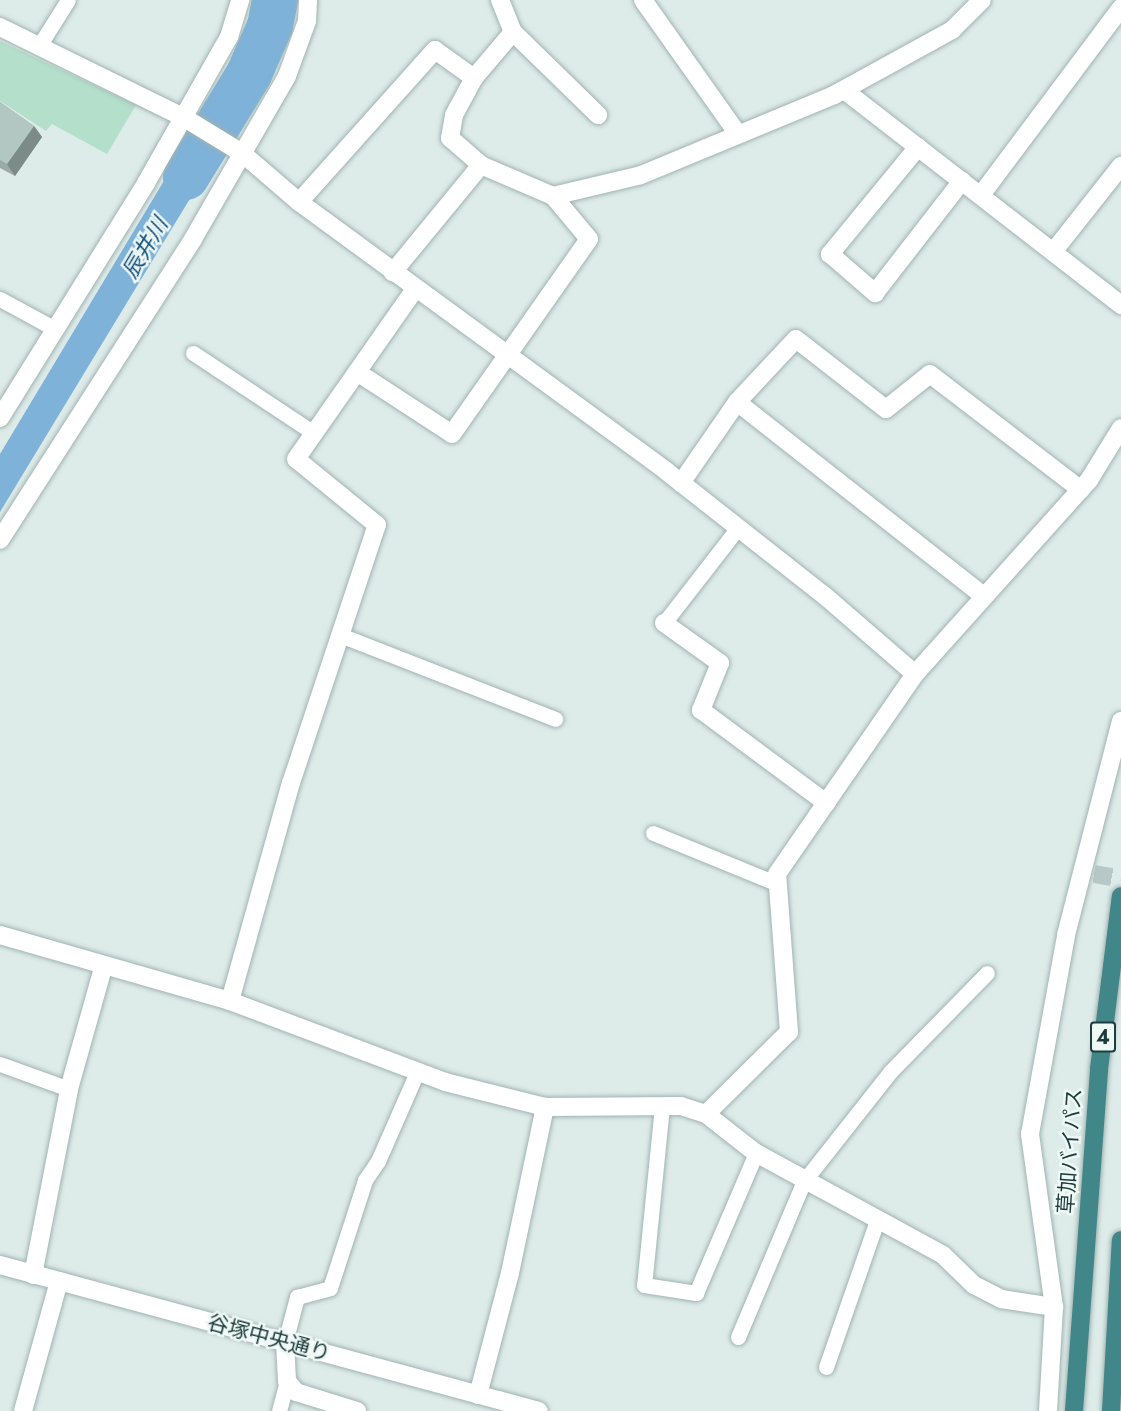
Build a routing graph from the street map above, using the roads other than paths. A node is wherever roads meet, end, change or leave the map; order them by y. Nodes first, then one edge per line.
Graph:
1 (68, 0) edge
2 (240, 0) edge
3 (308, 0) edge
4 (500, 0) edge
5 (643, 0) edge
6 (982, 0) edge
7 (1121, 8) edge
8 (0, 27) edge
9 (513, 32) junction
10 (39, 46) junction
11 (474, 78) junction
12 (844, 90) junction
13 (598, 115) dead end
14 (186, 119) junction
15 (738, 134) junction
16 (918, 147) junction
17 (237, 151) junction
18 (481, 165) junction
19 (1121, 166) edge
20 (962, 181) junction
21 (981, 195) junction
22 (553, 196) junction
23 (299, 202) junction
24 (1053, 252) junction
25 (393, 272) junction
26 (415, 289) junction
27 (0, 299) edge
28 (1121, 305) edge
29 (55, 329) junction
30 (193, 352) dead end
31 (507, 356) junction
32 (357, 372) junction
33 (737, 402) junction
34 (0, 418) edge
35 (1121, 428) edge
36 (314, 433) junction
37 (681, 483) junction
38 (1081, 490) junction
39 (737, 529) junction
40 (0, 540) edge
41 (982, 595) junction
42 (664, 623) joint
43 (340, 635) junction
44 (915, 674) junction
45 (555, 719) dead end
46 (1121, 721) edge
47 (826, 803) junction
48 (653, 833) dead end
49 (778, 884) junction
50 (1121, 896) edge
51 (0, 935) edge
52 (103, 968) junction
53 (987, 973) dead end
54 (230, 1001) junction
55 (0, 1064) edge
56 (417, 1072) junction
57 (69, 1089) junction
58 (662, 1106) junction
59 (545, 1107) junction
60 (706, 1114) junction
61 (756, 1153) junction
62 (804, 1181) junction
63 (878, 1218) junction
64 (1121, 1240) edge
65 (0, 1265) edge
66 (33, 1275) junction
67 (59, 1281) junction
68 (1054, 1307) junction
69 (738, 1337) dead end
70 (285, 1342) junction
71 (826, 1367) dead end
72 (287, 1381) junction
73 (478, 1395) junction
74 (23, 1411) edge
75 (279, 1411) edge
76 (357, 1411) edge
77 (538, 1411) edge
78 (1048, 1411) edge
79 (1074, 1411) edge
80 (1111, 1411) edge

1 - 10 lane
2 - 14 street
3 - 17 street
4 - 9 street
5 - 15 street
6 - 12 street
7 - 21 street
8 - 10 street
9 - 11 street
9 - 13 street
10 - 14 street
11 - 18 street
11 - 23 street
12 - 15 street
12 - 16 street
14 - 17 street
14 - 29 street
15 - 22 street
16 - 20 street
16 - 20 street
17 - 23 street
17 - 40 street
18 - 22 street
18 - 25 street
19 - 24 street
20 - 21 street
21 - 24 street
22 - 31 street
23 - 25 street
24 - 28 street
25 - 26 street
26 - 31 street
26 - 32 street
27 - 29 lane
29 - 34 street
30 - 36 lane
31 - 32 street
31 - 37 street
32 - 36 street
33 - 37 street
33 - 38 street
33 - 41 street
35 - 38 street
36 - 43 street
37 - 39 street
38 - 41 street
39 - 42 lane
39 - 44 street
41 - 44 street
42 - 47 street
43 - 45 lane
43 - 54 street
44 - 47 street
46 - 68 street
47 - 49 street
48 - 49 lane
49 - 60 street
50 - 79 highway, 草加バイパス / 4
51 - 52 street
52 - 54 street
52 - 57 street
53 - 62 lane
54 - 56 street
55 - 57 lane
56 - 59 street
56 - 70 lane
57 - 66 street
58 - 59 street
58 - 60 street
58 - 61 lane
59 - 73 street
60 - 61 street
61 - 62 street
62 - 63 street
62 - 69 lane
63 - 68 street
63 - 71 lane
64 - 80 highway
65 - 66 street, 谷塚中央通り
66 - 67 street, 谷塚中央通り
67 - 70 street, 谷塚中央通り
67 - 74 street
68 - 78 street
70 - 72 street
70 - 73 street, 谷塚中央通り
72 - 75 lane
72 - 76 street
73 - 77 street, 谷塚中央通り

